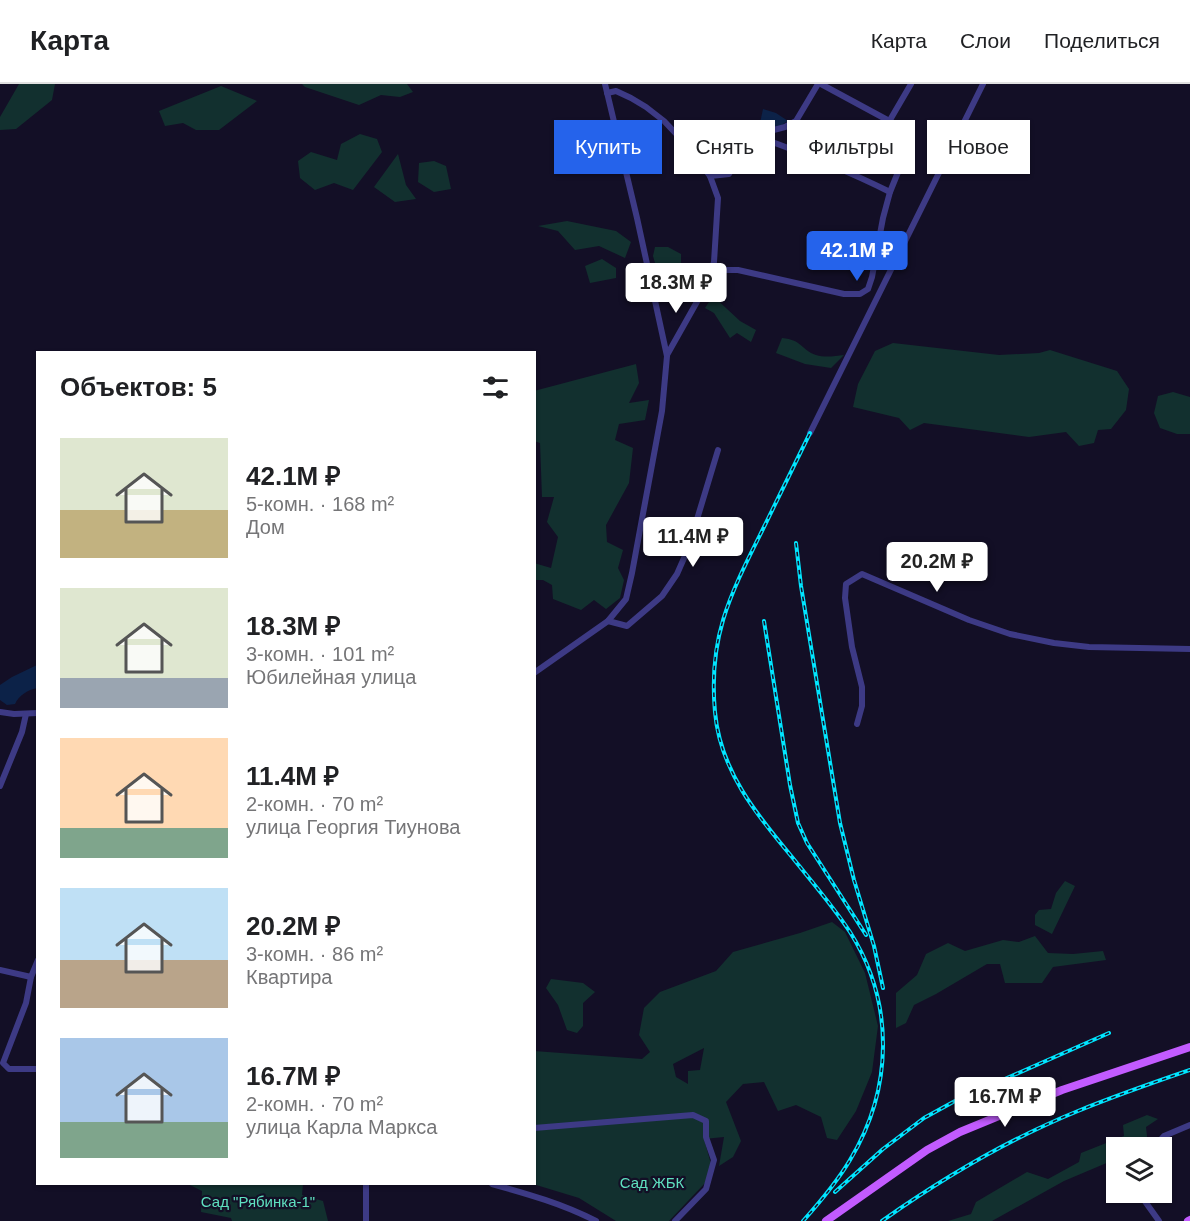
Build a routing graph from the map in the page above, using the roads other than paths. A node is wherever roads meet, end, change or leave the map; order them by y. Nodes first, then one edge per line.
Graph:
1 (605, 84) edge
2 (819, 84) edge
3 (911, 84) edge
4 (983, 84) edge
5 (607, 93) junction
6 (890, 120) joint
7 (775, 130) edge
8 (775, 143) edge
9 (729, 174) edge
10 (897, 174) edge
11 (710, 176) junction
12 (890, 192) junction
13 (707, 284) junction
14 (666, 356) junction
15 (810, 433) dead end
16 (718, 450) dead end
17 (608, 621) junction
18 (1190, 649) edge
19 (536, 672) edge
20 (0, 712) edge
21 (36, 713) edge
22 (26, 714) junction
23 (857, 724) dead end
24 (0, 786) edge
25 (36, 965) edge
26 (0, 970) edge
27 (31, 977) junction
28 (1190, 1047) edge
29 (36, 1069) edge
30 (1190, 1125) edge
31 (536, 1128) edge
32 (1163, 1137) edge
33 (366, 1185) edge
34 (495, 1185) edge
35 (1146, 1203) edge
36 (366, 1221) edge
37 (596, 1221) edge
38 (675, 1221) edge
39 (826, 1221) edge
40 (1159, 1221) edge

1 - 5 street
2 - 6 street
2 - 7 street
3 - 6 street
4 - 15 street
5 - 11 street
5 - 14 street
8 - 12 street
9 - 11 street
10 - 12 street
11 - 13 street
12 - 13 street
13 - 14 street
14 - 17 street
16 - 17 street
17 - 19 street
18 - 23 street
20 - 22 street
21 - 22 street
22 - 24 street
25 - 27 street
26 - 27 street
27 - 29 street
28 - 39 main road
30 - 32 street
31 - 38 street
33 - 36 street
34 - 37 street
35 - 40 street

